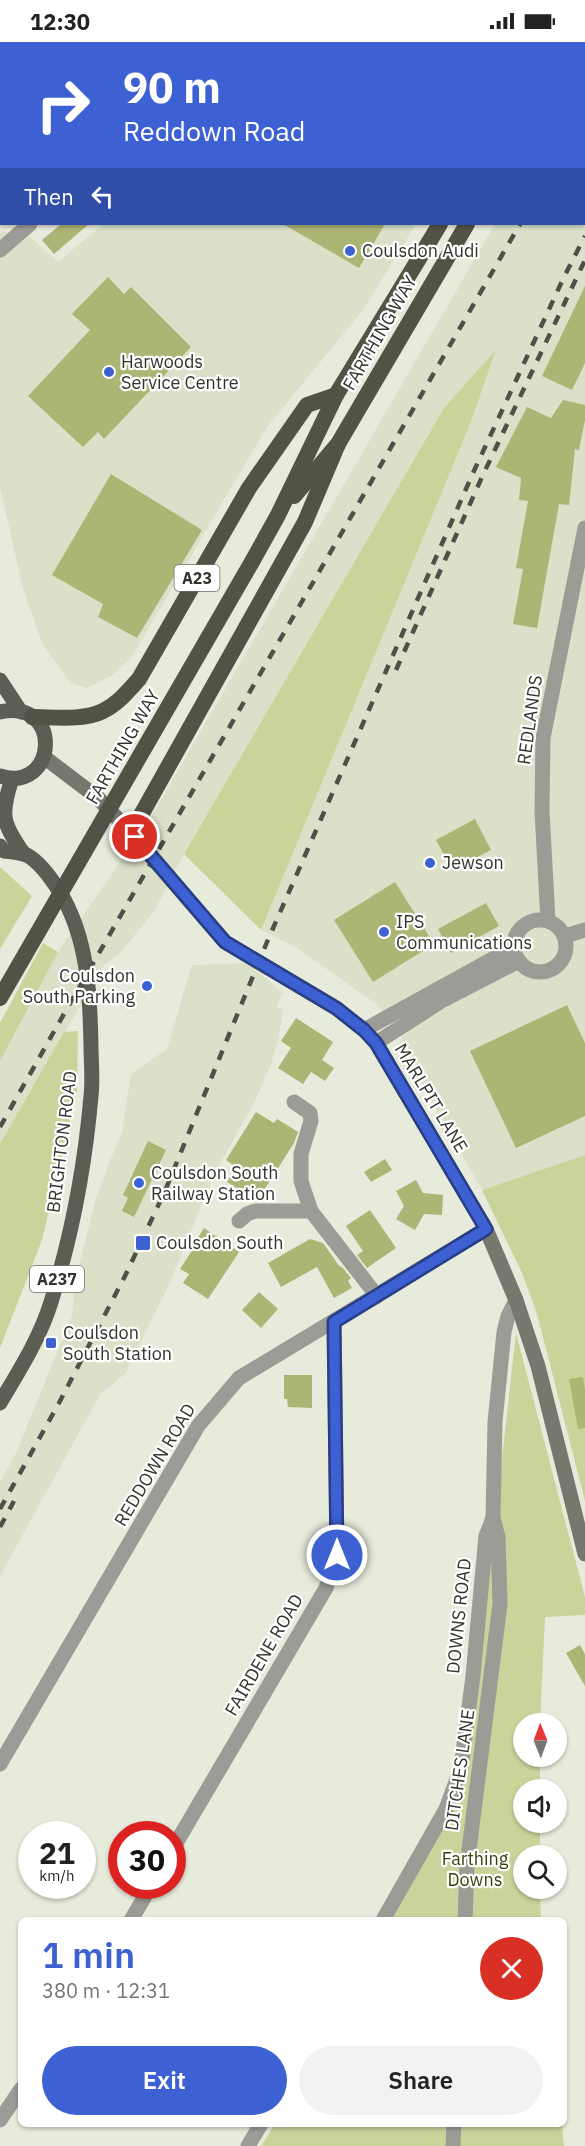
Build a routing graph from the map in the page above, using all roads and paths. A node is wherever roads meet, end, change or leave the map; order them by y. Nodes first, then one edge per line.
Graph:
1 (29, 225) edge
2 (439, 225) edge
3 (466, 225) edge
4 (0, 250) edge
5 (336, 395) junction
6 (338, 444) junction
7 (278, 515) junction
8 (585, 528) edge
9 (0, 680) edge
10 (0, 712) edge
11 (27, 714) junction
12 (44, 757) junction
13 (6, 778) edge
14 (131, 833) junction
15 (0, 846) edge
16 (24, 854) junction
17 (548, 921) junction
18 (585, 930) edge
19 (565, 936) junction
20 (517, 954) junction
21 (0, 998) edge
22 (364, 1030) junction
23 (376, 1043) junction
24 (294, 1102) dead end
25 (310, 1211) junction
26 (239, 1221) dead end
27 (486, 1229) junction
28 (377, 1296) junction
29 (516, 1300) junction
30 (334, 1322) junction
31 (0, 1403) edge
32 (493, 1518) junction
33 (585, 1554) edge
34 (462, 1760) junction
35 (482, 1760) junction
36 (0, 1764) edge
37 (186, 1826) edge
38 (144, 1899) edge
39 (133, 1917) edge
40 (385, 1917) edge
41 (465, 1917) edge
42 (18, 2093) edge
43 (0, 2120) edge
44 (259, 2127) edge
45 (454, 2127) edge
46 (248, 2146) edge
47 (453, 2146) edge

1 - 4 street
2 - 5 highway, FARTHING WAY / A23
3 - 6 highway, FARTHING WAY / A23
5 - 7 highway, FARTHING WAY / A23
5 - 11 highway, A23
6 - 7 highway, FARTHING WAY / A23
6 - 14 highway, A23
7 - 21 highway, FARTHING WAY / A23
8 - 17 street, REDLANDS
9 - 11 main road
10 - 11 main road
11 - 12 main road
12 - 13 main road
12 - 14 main road, MARLPIT LANE
13 - 16 main road, BRIGHTON ROAD / A237
14 - 22 main road, MARLPIT LANE
15 - 16 main road, BRIGHTON ROAD / A237
16 - 31 main road, BRIGHTON ROAD / A237
17 - 19 street
17 - 20 street
18 - 19 street
19 - 20 street
20 - 22 street
20 - 23 street
22 - 23 main road, MARLPIT LANE
23 - 27 main road, MARLPIT LANE
24 - 25 street
25 - 26 street
25 - 28 street
27 - 28 street, REDDOWN ROAD
27 - 29 main road, MARLPIT LANE
28 - 30 street, REDDOWN ROAD
29 - 32 street, DOWNS ROAD
29 - 33 main road, MARLPIT LANE
30 - 36 street, REDDOWN ROAD
30 - 37 street, FAIRDENE ROAD
32 - 34 street, DOWNS ROAD
32 - 35 street, DITCHES LANE
34 - 35 street
34 - 40 street, DOWNS ROAD
35 - 41 street, DITCHES LANE
38 - 39 street
42 - 43 street
44 - 46 street
45 - 47 street

